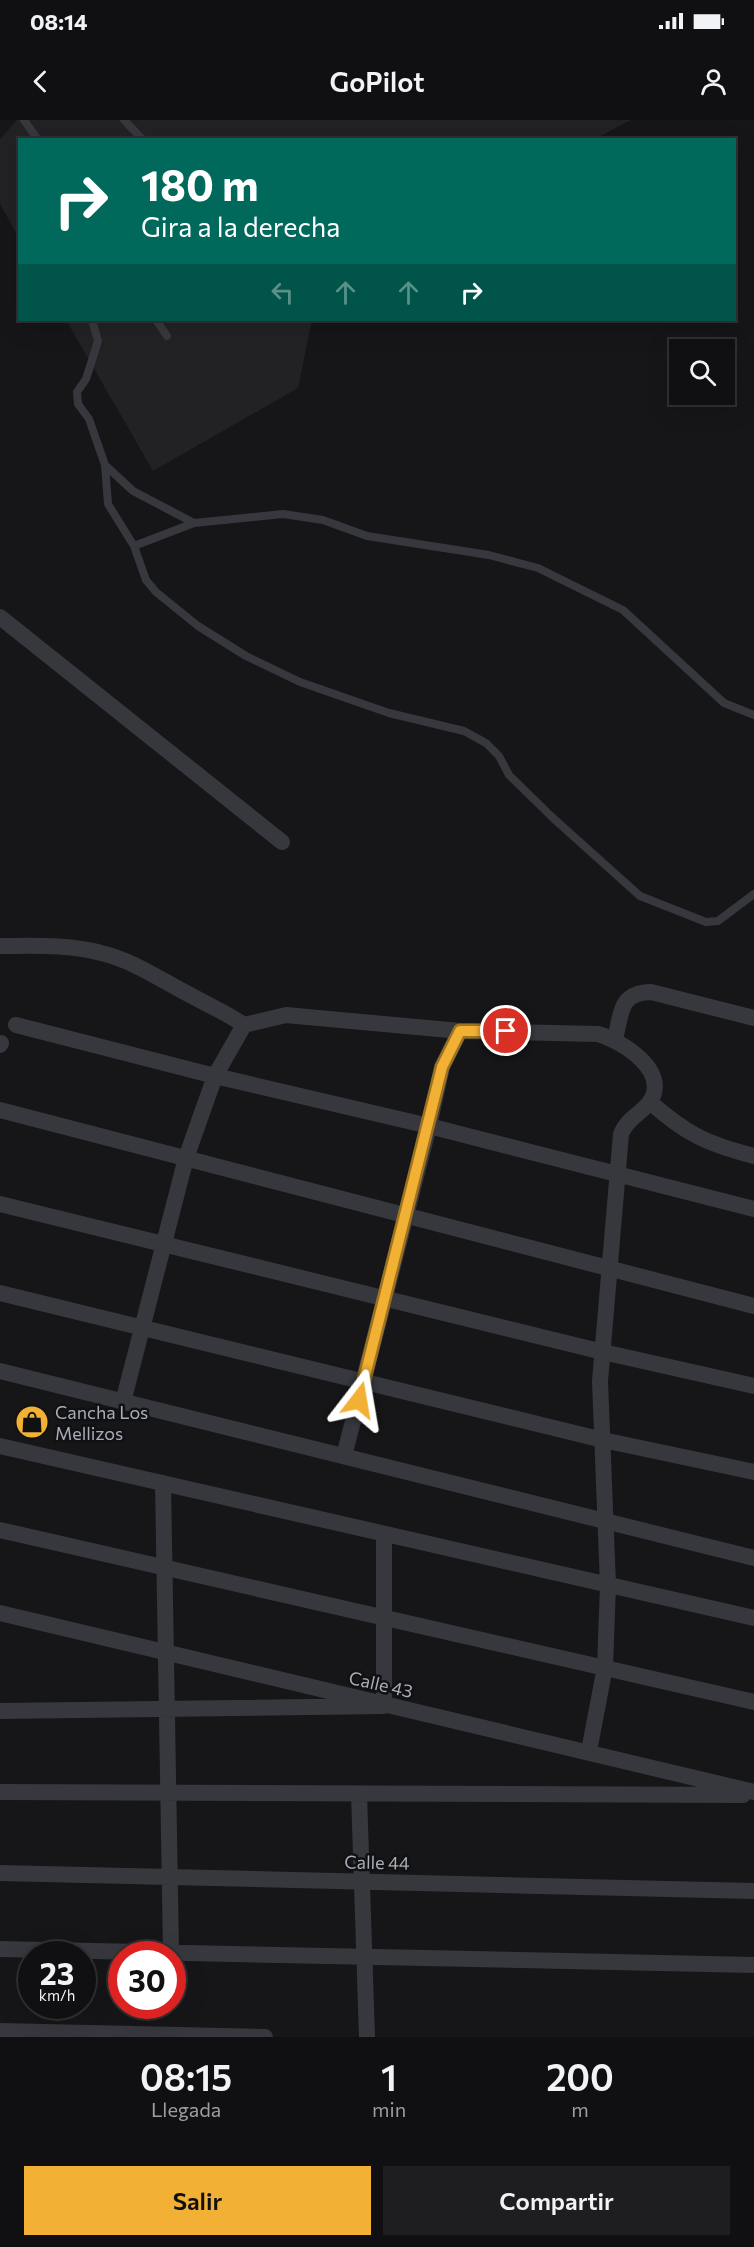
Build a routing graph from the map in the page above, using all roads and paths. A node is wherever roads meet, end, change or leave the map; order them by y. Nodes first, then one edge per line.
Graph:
1 (24, 120) edge
2 (124, 120) edge
3 (37, 138) edge
4 (141, 138) edge
5 (92, 321) edge
6 (157, 321) edge
7 (167, 336) dead end
8 (105, 465) junction
9 (194, 523) junction
10 (134, 546) junction
11 (0, 617) edge
12 (754, 715) edge
13 (282, 842) dead end
14 (754, 894) edge
15 (0, 946) edge
16 (754, 1018) edge
17 (16, 1025) dead end
18 (244, 1025) junction
19 (460, 1031) junction
20 (615, 1039) junction
21 (215, 1076) junction
22 (650, 1102) junction
23 (0, 1110) edge
24 (429, 1126) junction
25 (754, 1156) edge
26 (186, 1158) junction
27 (618, 1174) junction
28 (0, 1204) edge
29 (754, 1209) edge
30 (406, 1215) junction
31 (164, 1244) junction
32 (610, 1267) junction
33 (0, 1293) edge
34 (385, 1298) junction
35 (754, 1306) edge
36 (142, 1328) junction
37 (603, 1352) junction
38 (0, 1371) edge
39 (364, 1382) junction
40 (754, 1386) edge
41 (123, 1401) junction
42 (603, 1440) junction
43 (0, 1446) edge
44 (344, 1456) junction
45 (754, 1472) edge
46 (163, 1483) junction
47 (606, 1521) junction
48 (0, 1530) edge
49 (384, 1534) junction
50 (754, 1558) edge
51 (165, 1567) junction
52 (608, 1585) junction
53 (0, 1613) edge
54 (384, 1617) junction
55 (754, 1618) edge
56 (166, 1650) junction
57 (605, 1667) junction
58 (754, 1702) edge
59 (384, 1706) junction
60 (167, 1708) junction
61 (0, 1711) edge
62 (589, 1751) junction
63 (0, 1792) edge
64 (169, 1793) junction
65 (754, 1793) edge
66 (358, 1794) junction
67 (0, 1873) edge
68 (170, 1877) junction
69 (362, 1881) junction
70 (754, 1891) edge
71 (171, 1941) edge
72 (0, 1949) edge
73 (108, 1951) edge
74 (186, 1952) edge
75 (364, 1956) junction
76 (754, 1965) edge
77 (0, 2031) edge
78 (265, 2037) edge
79 (367, 2037) edge

1 - 3 lane
2 - 4 lane
5 - 8 lane
6 - 7 lane
8 - 9 lane
8 - 10 lane
9 - 10 lane
9 - 12 lane
10 - 14 lane
11 - 13 street
15 - 18 street
16 - 20 street
17 - 21 street
18 - 19 street
18 - 21 street
19 - 20 street
19 - 24 street
20 - 22 street
21 - 24 street
21 - 26 street
22 - 25 street
22 - 27 street
23 - 26 street
24 - 27 street
24 - 30 street
26 - 30 street
26 - 31 street
27 - 29 street
27 - 32 street
28 - 31 street
30 - 32 street
30 - 34 street
31 - 34 street
31 - 36 street
32 - 35 street
32 - 37 street
33 - 36 street
34 - 37 street
34 - 39 street
36 - 39 street
36 - 41 street
37 - 40 street
37 - 42 street
38 - 41 street
39 - 42 street
39 - 44 street
41 - 44 street
42 - 45 street
42 - 47 street
43 - 46 street
44 - 47 street
46 - 49 street
46 - 51 street
47 - 50 street
47 - 52 street
48 - 51 street
49 - 52 street
49 - 54 street
51 - 54 street
51 - 56 street
52 - 55 street
52 - 57 street
53 - 56 street, Calle 43
54 - 57 street
54 - 59 street
56 - 59 street, Calle 43
56 - 60 street
57 - 58 street
57 - 62 street
59 - 60 street
59 - 62 street, Calle 43
60 - 61 street
60 - 64 street
62 - 65 street, Calle 43
63 - 64 street
64 - 66 street
64 - 68 street
65 - 66 street
66 - 69 street
67 - 68 street, Calle 44
68 - 69 street, Calle 44
68 - 71 street
69 - 70 street, Calle 44
69 - 75 street
72 - 73 street
74 - 75 street
75 - 76 street
75 - 79 street
77 - 78 street

